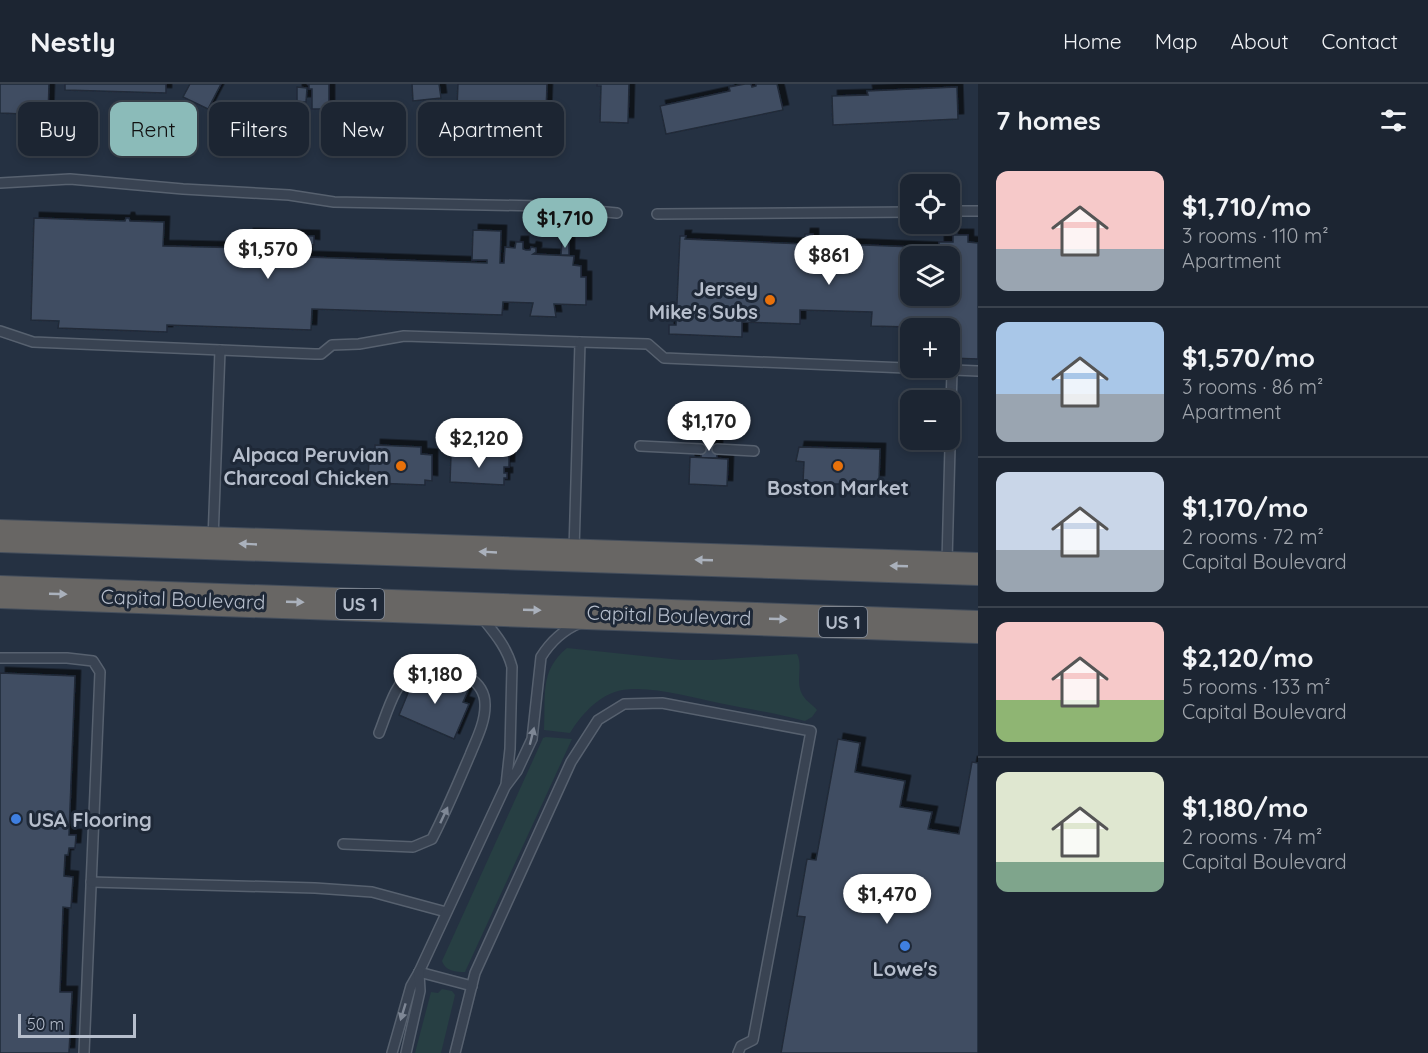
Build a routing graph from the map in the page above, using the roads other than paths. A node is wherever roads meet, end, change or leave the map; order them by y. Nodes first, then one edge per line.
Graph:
1 (0, 183) edge
2 (960, 211) edge
3 (978, 211) edge
4 (900, 212) edge
5 (617, 213) dead end
6 (657, 214) dead end
7 (0, 331) edge
8 (580, 342) junction
9 (220, 350) junction
10 (900, 368) edge
11 (960, 370) edge
12 (978, 370) edge
13 (952, 378) edge
14 (640, 446) dead end
15 (702, 449) dead end
16 (717, 449) dead end
17 (754, 451) dead end
18 (0, 536) edge
19 (213, 542) junction
20 (574, 556) junction
21 (947, 568) junction
22 (978, 569) edge
23 (0, 592) edge
24 (462, 608) junction
25 (605, 613) junction
26 (978, 627) edge
27 (0, 658) edge
28 (379, 733) dead end
29 (506, 787) junction
30 (343, 844) dead end
31 (91, 882) junction
32 (446, 912) junction
33 (419, 972) junction
34 (472, 986) junction
35 (84, 1053) edge
36 (392, 1053) edge
37 (406, 1053) edge
38 (454, 1053) edge
39 (738, 1053) edge

1 - 5 lane
2 - 3 lane
4 - 6 lane
7 - 9 lane
8 - 9 lane
8 - 10 lane
8 - 20 lane
9 - 19 lane
11 - 12 lane
13 - 21 lane
14 - 15 lane
16 - 17 lane
18 - 19 highway
20 -> 19 highway
21 -> 20 highway
21 - 22 highway
23 -> 24 highway, Capital Boulevard / US 1
24 -> 25 highway, Capital Boulevard / US 1
24 - 29 lane
25 -> 26 highway, Capital Boulevard / US 1
29 -> 25 lane
27 - 31 lane
30 -> 28 lane
29 - 32 lane
31 - 32 lane
31 - 35 lane
32 - 33 lane
33 - 34 lane
33 -> 36 lane
33 - 37 lane
34 - 38 lane
34 - 39 lane

